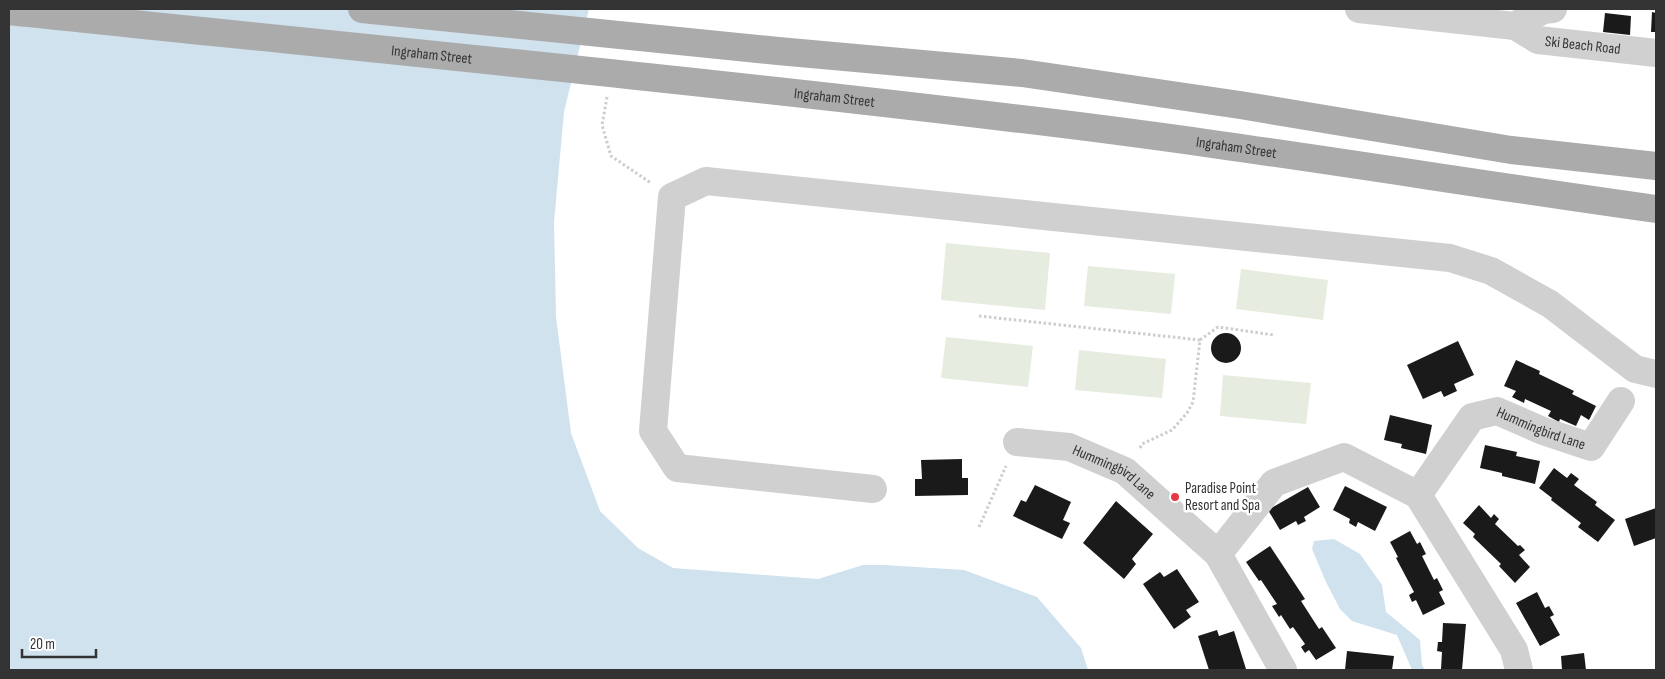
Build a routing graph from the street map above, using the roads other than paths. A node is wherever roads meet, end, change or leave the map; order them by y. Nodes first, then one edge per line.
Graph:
1 (362, 9) edge
2 (1359, 9) edge
3 (1553, 9) edge
4 (9, 11) edge
5 (1515, 26) junction
6 (1656, 53) edge
7 (1656, 166) edge
8 (1656, 209) edge
9 (1656, 374) edge
10 (1621, 400) dead end
11 (1017, 442) road end
12 (873, 489) dead end
13 (1418, 495) junction
14 (1218, 554) junction
15 (1283, 670) edge
16 (1519, 670) edge

1 - 7 main road
2 - 5 street
3 - 5 street
4 - 8 main road, Ingraham Street
5 - 6 street, Ski Beach Road
9 - 12 street
10 - 13 street, Hummingbird Lane
11 - 14 street, Hummingbird Lane
13 - 14 street
13 - 16 street
14 - 15 street, Hummingbird Lane

